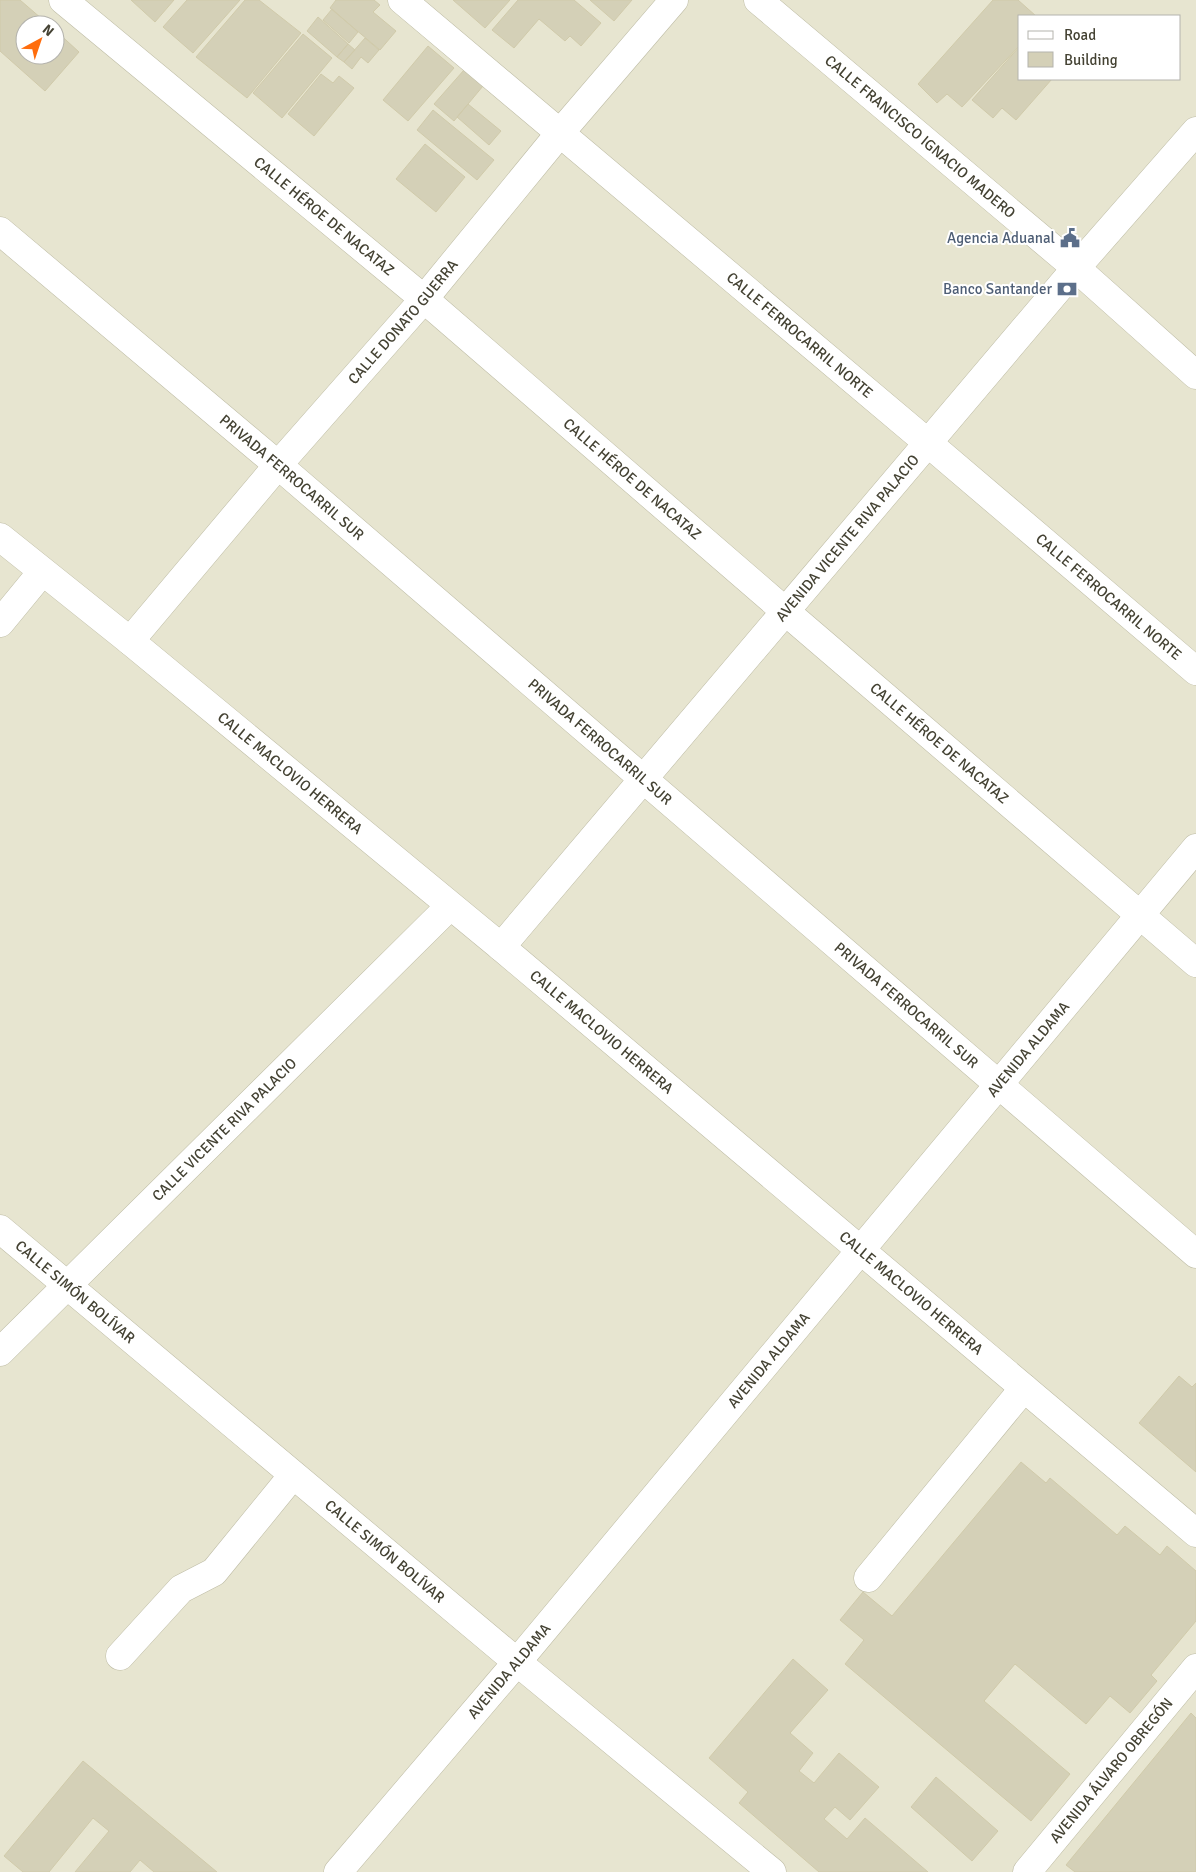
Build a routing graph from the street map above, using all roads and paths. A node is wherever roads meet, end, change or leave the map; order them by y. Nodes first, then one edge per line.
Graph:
1 (402, 0) edge
2 (674, 0) edge
3 (758, 0) edge
4 (68, 1) edge
5 (1196, 131) edge
6 (560, 133) junction
7 (0, 231) edge
8 (1076, 268) junction
9 (424, 299) junction
10 (1196, 375) edge
11 (928, 443) junction
12 (278, 465) junction
13 (0, 537) edge
14 (42, 572) junction
15 (785, 611) junction
16 (0, 623) edge
17 (130, 641) junction
18 (1196, 671) edge
19 (644, 780) junction
20 (1196, 848) edge
21 (450, 906) junction
22 (1140, 915) junction
23 (502, 947) junction
24 (1196, 963) edge
25 (998, 1085) junction
26 (0, 1229) edge
27 (860, 1250) junction
28 (1196, 1254) edge
29 (67, 1286) junction
30 (0, 1352) edge
31 (1024, 1388) junction
32 (293, 1475) junction
33 (1196, 1533) edge
34 (868, 1578) dead end
35 (120, 1656) dead end
36 (517, 1662) junction
37 (1196, 1668) edge
38 (338, 1872) edge
39 (772, 1872) edge
40 (1027, 1872) edge

1 - 6 street, CALLE FERROCARRIL NORTE
2 - 6 street, CALLE DONATO GUERRA
3 - 8 street, CALLE FRANCISCO IGNACIO MADERO
4 - 9 street, CALLE HÉROE DE NACATAZ
5 - 8 street, AVENIDA VICENTE RIVA PALACIO
6 - 9 street, CALLE DONATO GUERRA
6 - 11 street, CALLE FERROCARRIL NORTE
7 - 12 street, PRIVADA FERROCARRIL SUR
8 - 10 street, CALLE FRANCISCO IGNACIO MADERO
8 - 11 street, AVENIDA VICENTE RIVA PALACIO
9 - 12 street, CALLE DONATO GUERRA
9 - 15 street, CALLE HÉROE DE NACATAZ
11 - 15 street, AVENIDA VICENTE RIVA PALACIO
11 - 18 street, CALLE FERROCARRIL NORTE
12 - 17 street, CALLE DONATO GUERRA
12 - 19 street, PRIVADA FERROCARRIL SUR
13 - 14 street, CALLE MACLOVIO HERRERA
14 - 16 street
14 - 17 street, CALLE MACLOVIO HERRERA
15 - 19 street, AVENIDA VICENTE RIVA PALACIO
15 - 22 street, CALLE HÉROE DE NACATAZ
17 - 21 street, CALLE MACLOVIO HERRERA
19 - 23 street, AVENIDA VICENTE RIVA PALACIO
19 - 25 street, PRIVADA FERROCARRIL SUR
20 - 22 street, AVENIDA ALDAMA
21 - 23 street, CALLE MACLOVIO HERRERA
21 - 29 street, CALLE VICENTE RIVA PALACIO
22 - 24 street, CALLE HÉROE DE NACATAZ
22 - 25 street, AVENIDA ALDAMA
23 - 27 street, CALLE MACLOVIO HERRERA
25 - 27 street, AVENIDA ALDAMA
25 - 28 street, PRIVADA FERROCARRIL SUR
26 - 29 street, CALLE SIMÓN BOLÍVAR
27 - 31 street, CALLE MACLOVIO HERRERA
27 - 36 street, AVENIDA ALDAMA
29 - 30 street, CALLE VICENTE RIVA PALACIO
29 - 32 street, CALLE SIMÓN BOLÍVAR
31 - 33 street, CALLE MACLOVIO HERRERA
31 - 34 street
32 - 35 street
32 - 36 street, CALLE SIMÓN BOLÍVAR
36 - 38 street, AVENIDA ALDAMA
36 - 39 street, CALLE SIMÓN BOLÍVAR
37 - 40 street, AVENIDA ÁLVARO OBREGÓN

